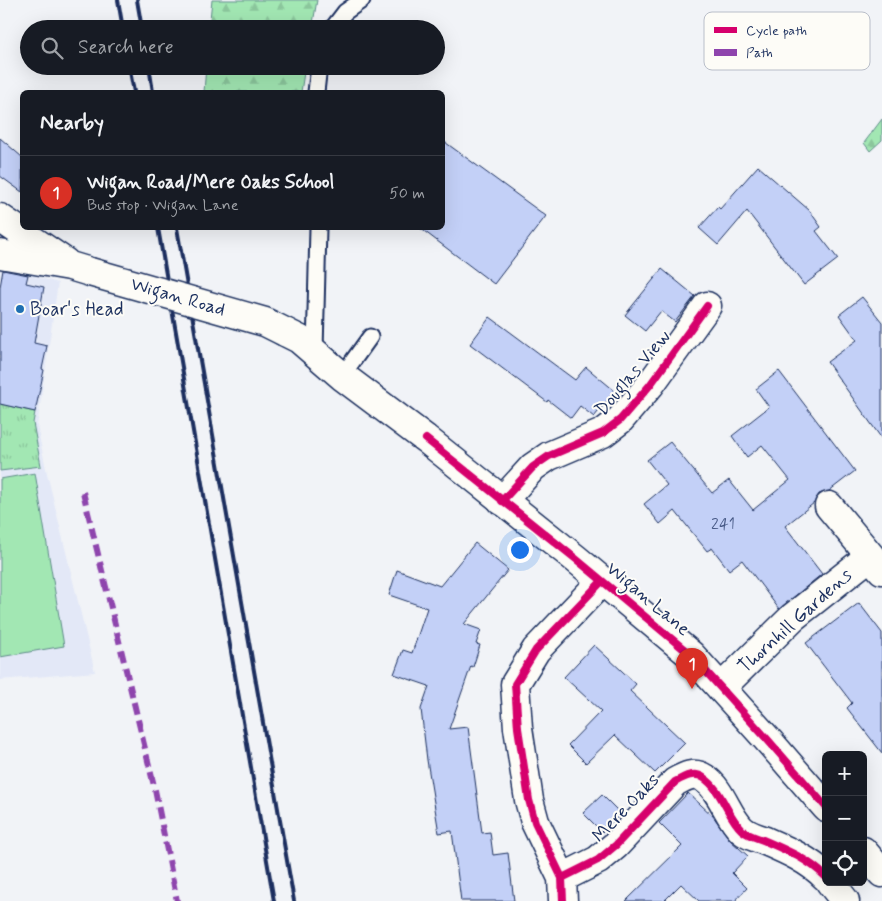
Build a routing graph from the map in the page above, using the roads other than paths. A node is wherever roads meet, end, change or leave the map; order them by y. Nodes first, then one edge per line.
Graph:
1 (362, 0) edge
2 (339, 20) edge
3 (318, 75) edge
4 (316, 90) edge
5 (0, 218) edge
6 (318, 230) edge
7 (0, 254) edge
8 (80, 269) junction
9 (707, 306) dead end
10 (285, 332) joint
11 (370, 337) dead end
12 (315, 352) junction
13 (342, 376) junction
14 (502, 501) junction
15 (828, 506) dead end
16 (876, 563) edge
17 (602, 582) junction
18 (721, 688) junction
19 (822, 802) edge
20 (867, 856) edge
21 (822, 873) edge
22 (882, 873) edge
23 (833, 886) edge
24 (563, 889) edge
25 (845, 901) edge

1 - 2 lane
3 - 4 lane
5 - 8 main road, Wigan Road
6 - 12 lane
7 - 8 main road, Wigan Road
8 - 10 main road, Wigan Road, bridge
9 - 14 main road, Douglas View
10 - 12 main road, Wigan Lane
11 - 13 lane
12 - 13 main road, Wigan Lane
13 - 14 main road, Wigan Lane
14 - 17 main road, Wigan Lane
15 - 16 main road, Thornhill Gardens
16 - 18 main road, Thornhill Gardens
17 - 18 main road, Wigan Lane
17 - 24 main road, Mere Oaks
18 - 19 main road, Wigan Lane
20 - 22 main road
21 - 24 main road, Mere Oaks
23 - 25 main road

